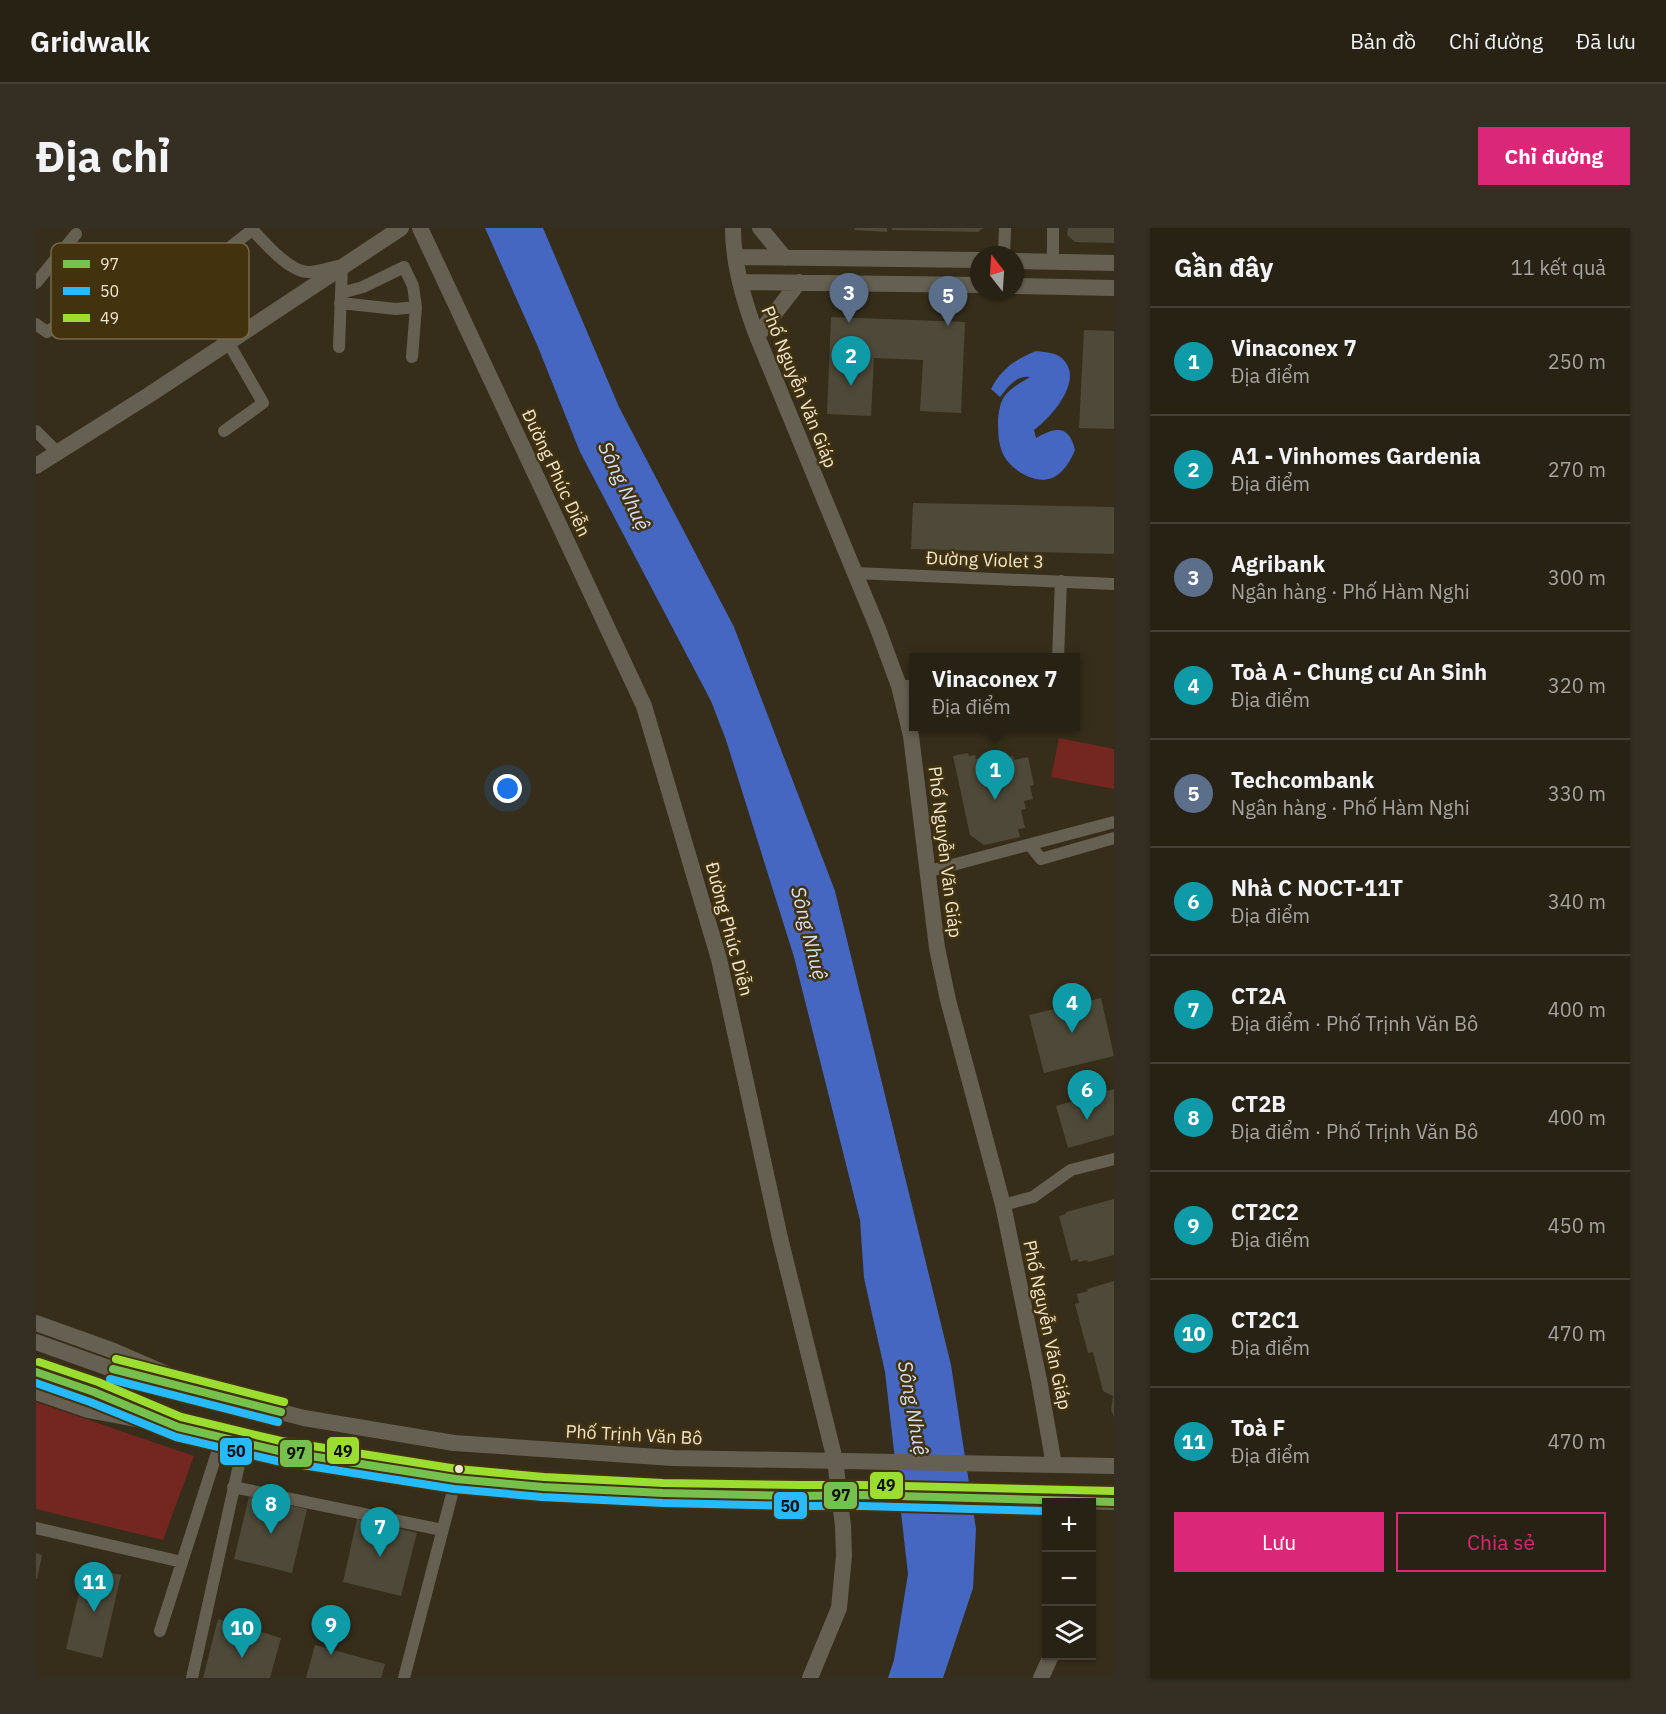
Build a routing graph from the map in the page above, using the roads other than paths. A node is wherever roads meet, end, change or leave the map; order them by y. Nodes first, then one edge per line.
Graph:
1 (401, 228) edge
2 (420, 228) edge
3 (733, 228) edge
4 (760, 228) edge
5 (1005, 228) edge
6 (1053, 228) edge
7 (252, 229) edge
8 (76, 234) dead end
9 (69, 243) edge
10 (236, 243) edge
11 (1004, 246) edge
12 (735, 258) junction
13 (785, 258) junction
14 (970, 260) edge
15 (1024, 261) edge
16 (1053, 262) junction
17 (1114, 263) edge
18 (51, 265) edge
19 (344, 266) junction
20 (741, 282) junction
21 (799, 282) junction
22 (36, 283) edge
23 (970, 285) edge
24 (1024, 286) edge
25 (1114, 288) edge
26 (341, 298) junction
27 (416, 307) junction
28 (36, 324) edge
29 (249, 328) edge
30 (51, 329) edge
31 (757, 336) junction
32 (233, 339) edge
33 (228, 342) junction
34 (339, 347) dead end
35 (412, 357) dead end
36 (36, 431) edge
37 (224, 431) dead end
38 (57, 452) junction
39 (38, 461) edge
40 (854, 573) junction
41 (1061, 581) junction
42 (1114, 584) edge
43 (1058, 653) edge
44 (907, 686) edge
45 (909, 711) edge
46 (911, 731) edge
47 (1114, 822) edge
48 (1114, 838) edge
49 (1030, 845) junction
50 (926, 872) junction
51 (1114, 1159) edge
52 (1003, 1205) junction
53 (36, 1323) edge
54 (36, 1342) edge
55 (36, 1372) edge
56 (36, 1392) edge
57 (217, 1396) junction
58 (178, 1427) junction
59 (222, 1437) junction
60 (244, 1442) junction
61 (835, 1460) junction
62 (1054, 1465) junction
63 (1114, 1466) edge
64 (456, 1479) junction
65 (233, 1487) junction
66 (839, 1494) junction
67 (1042, 1500) edge
68 (1096, 1502) edge
69 (1114, 1502) edge
70 (36, 1528) edge
71 (442, 1530) junction
72 (182, 1562) junction
73 (160, 1631) dead end
74 (1049, 1660) edge
75 (192, 1678) edge
76 (404, 1678) edge
77 (810, 1678) edge
78 (1041, 1678) edge

1 - 19 main road
2 - 61 main road, Đường Phúc Diễn
3 - 12 main road, Phố Nguyễn Văn Giáp
4 - 13 main road
5 - 11 street
6 - 16 street
7 - 10 street
7 - 19 street
8 - 9 street
12 - 13 main road
12 - 20 main road, Phố Nguyễn Văn Giáp
13 - 14 main road
15 - 16 main road
16 - 17 main road
18 - 22 street
19 - 26 street
19 - 29 main road
20 - 21 main road
20 - 31 main road, Phố Nguyễn Văn Giáp
21 - 23 main road
21 - 31 main road
24 - 25 main road
26 - 27 street
26 - 27 street
26 - 34 street
27 - 35 street
28 - 30 street
31 - 40 main road, Phố Nguyễn Văn Giáp
32 - 33 main road
33 - 37 street
33 - 38 main road
36 - 38 street
38 - 39 main road
40 - 41 street, Đường Violet 3
40 - 44 main road, Phố Nguyễn Văn Giáp
41 - 42 street, Đường Violet 3
41 - 43 street
44 - 45 main road, Phố Nguyễn Văn Giáp
46 - 50 main road, Phố Nguyễn Văn Giáp
47 - 49 street
48 - 49 street
49 - 50 street
50 - 52 main road, Phố Nguyễn Văn Giáp
51 - 52 street
52 - 62 main road, Phố Nguyễn Văn Giáp
53 - 57 main road, Phố Trịnh Văn Bô
54 - 57 main road, Phố Trịnh Văn Bô
55 - 58 main road
56 - 58 main road
57 - 61 main road, Phố Trịnh Văn Bô
58 - 59 main road
59 - 60 main road
59 - 72 street
60 - 64 main road
60 - 65 street
61 - 62 main road, Phố Trịnh Văn Bô
61 - 66 main road, Đường Phúc Diễn
62 - 63 main road, Phố Trịnh Văn Bô
64 - 66 main road
64 - 71 street
65 - 71 street
65 - 75 street
66 - 67 main road
66 - 77 main road, Đường Phúc Diễn
68 - 69 main road
70 - 72 street
71 - 76 street
72 - 73 street
74 - 78 main road

